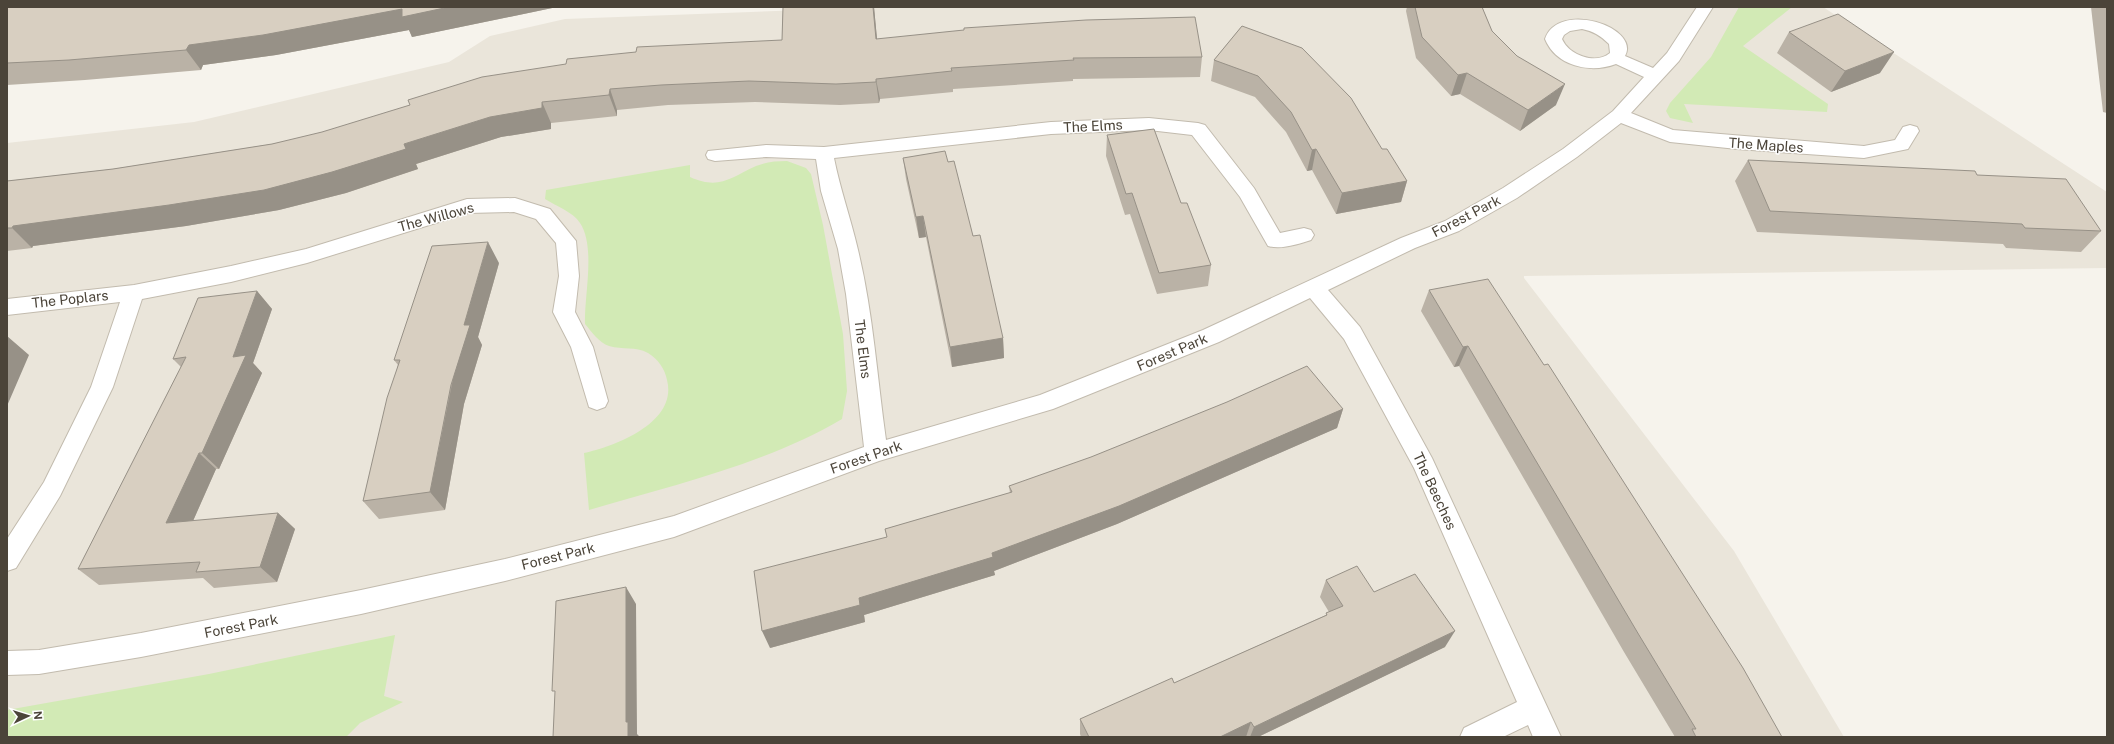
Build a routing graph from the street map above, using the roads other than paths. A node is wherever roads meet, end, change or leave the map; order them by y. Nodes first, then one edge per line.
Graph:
1 (1705, 7) edge
2 (1616, 58) dead end
3 (1654, 75) junction
4 (1619, 115) junction
5 (1910, 131) dead end
6 (824, 153) junction
7 (715, 156) dead end
8 (1304, 235) dead end
9 (1314, 288) junction
10 (134, 293) junction
11 (7, 307) edge
12 (597, 401) dead end
13 (876, 452) junction
14 (7, 560) edge
15 (7, 663) edge
16 (1533, 708) junction
17 (1474, 737) edge
18 (1546, 737) edge

1 - 3 street, Forest Park
2 - 3 street
3 - 4 street, Forest Park
4 - 5 street, The Maples
4 - 9 street, Forest Park
6 - 7 street, The Elms
6 - 8 street, The Elms
6 - 13 street, The Elms
9 - 13 street, Forest Park
9 - 16 street, The Beeches
10 - 11 street, The Poplars
10 - 12 street, The Willows
10 - 14 street
13 - 15 street, Forest Park
16 - 17 street
16 - 18 street, The Beeches

